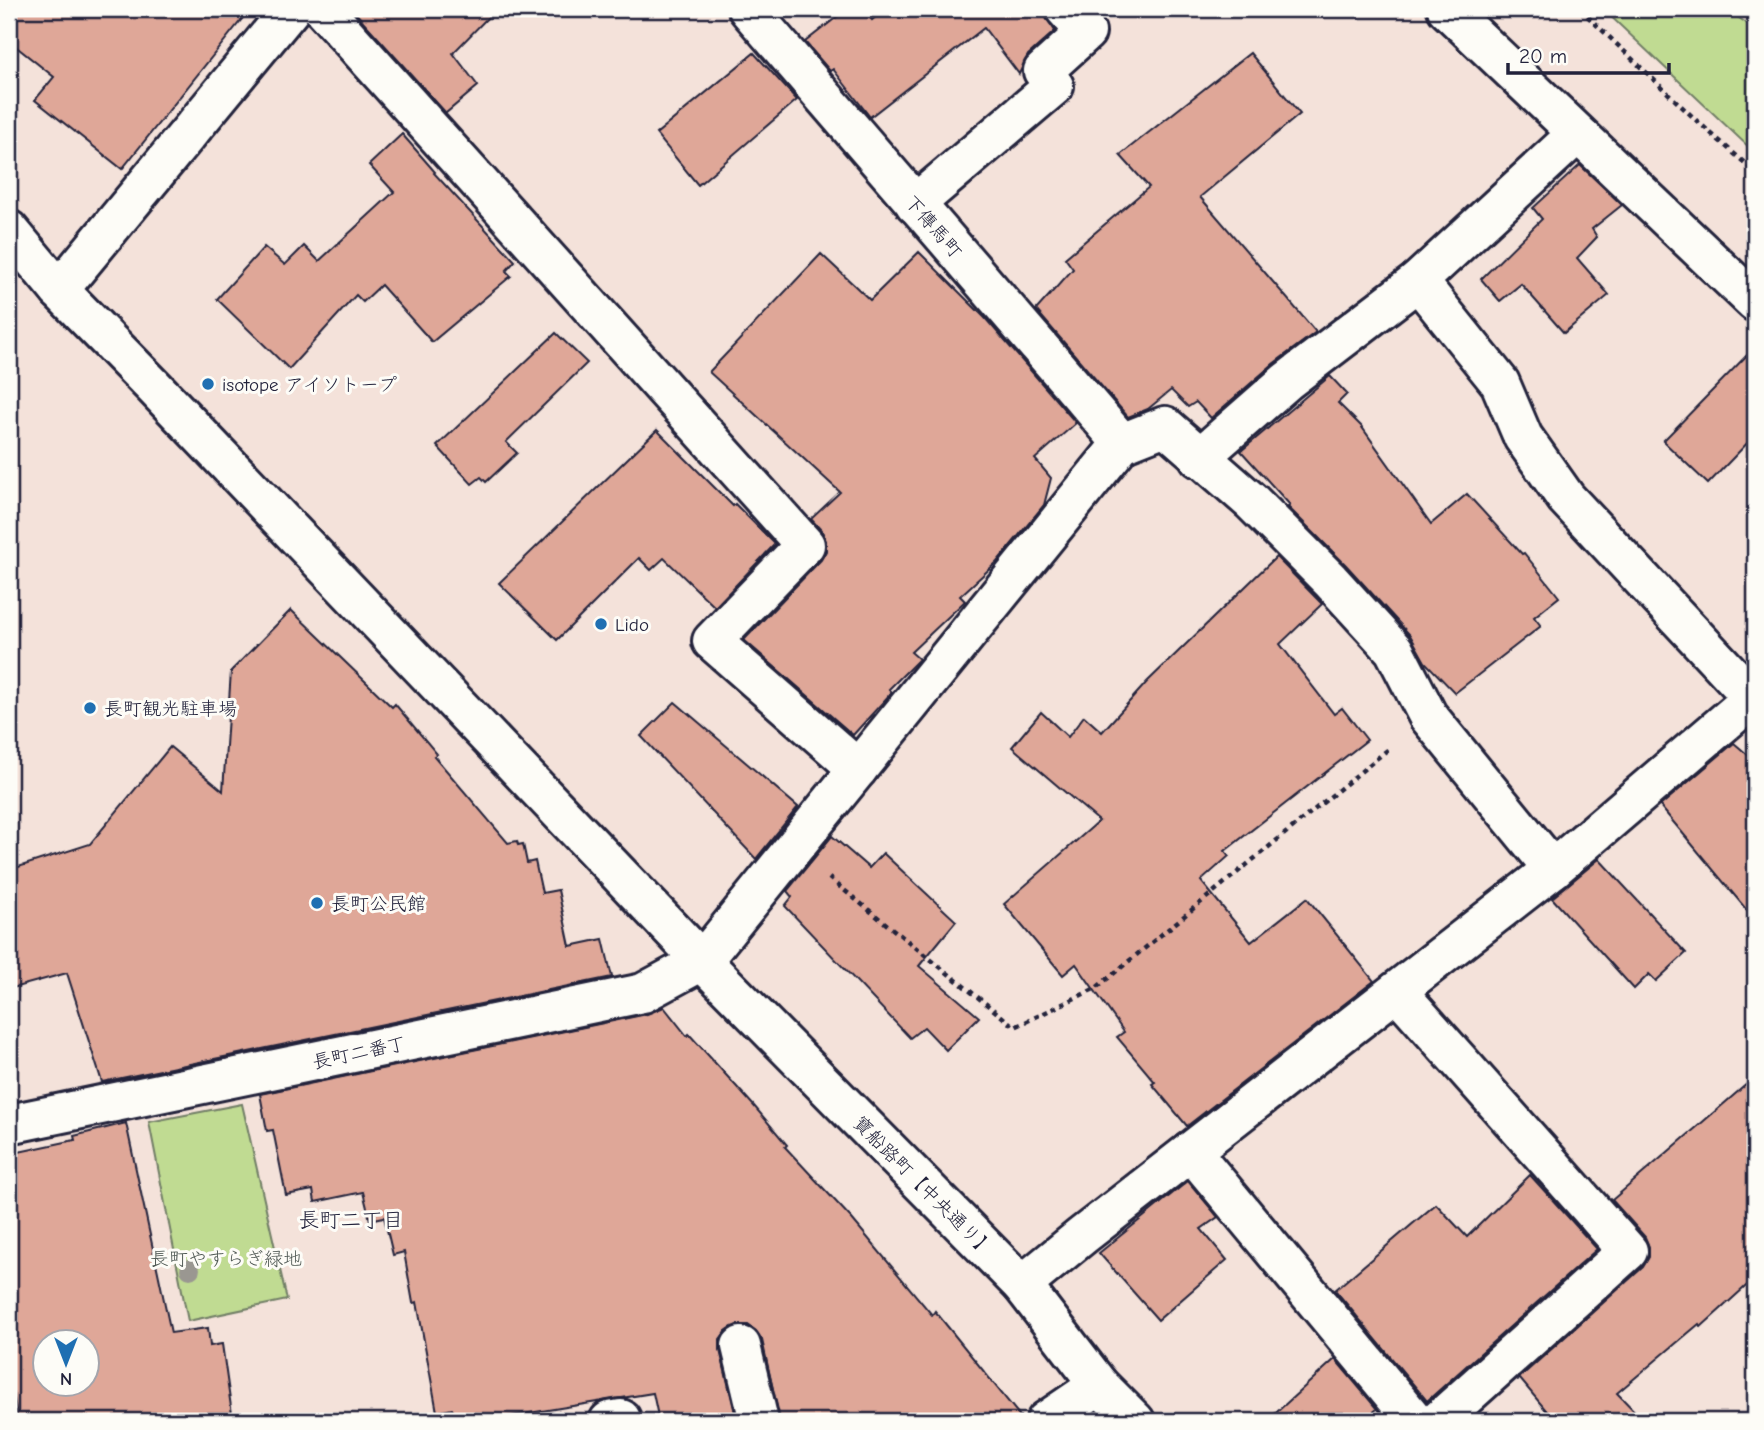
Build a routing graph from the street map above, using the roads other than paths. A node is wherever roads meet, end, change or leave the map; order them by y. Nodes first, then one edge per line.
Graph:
1 (291, 9) edge
2 (323, 9) edge
3 (748, 9) edge
4 (1447, 9) edge
5 (1075, 20) edge
6 (1577, 134) junction
7 (915, 204) junction
8 (9, 230) edge
9 (1418, 281) junction
10 (59, 290) junction
11 (1755, 302) edge
12 (1122, 443) junction
13 (1199, 458) junction
14 (1754, 699) edge
15 (858, 769) junction
16 (1553, 869) junction
17 (702, 961) junction
18 (1397, 992) junction
19 (9, 1124) edge
20 (1191, 1151) junction
21 (1023, 1286) junction
22 (741, 1346) dead end
23 (1099, 1385) junction
24 (609, 1421) edge
25 (621, 1421) edge
26 (759, 1421) edge
27 (1046, 1421) edge
28 (1135, 1421) edge
29 (1415, 1421) edge
30 (1438, 1421) edge

1 - 10 street
2 - 15 street
3 - 7 street, 下傳馬町
4 - 6 street
5 - 7 street
6 - 9 street
6 - 11 street
7 - 12 street, 下傳馬町
8 - 10 street, 寶船路町【中央通り】
9 - 13 street
9 - 14 street
10 - 17 street, 寶船路町【中央通り】
12 - 13 street
12 - 15 street
13 - 16 street
14 - 16 street
15 - 17 street
16 - 18 street
17 - 19 street, 長町二番丁
17 - 21 street, 寶船路町【中央通り】
18 - 20 street
18 - 30 street
20 - 21 street
20 - 29 street
21 - 23 street, 寶船路町【中央通り】
22 - 26 street
23 - 27 street
23 - 28 street, 寶船路町【中央通り】
24 - 25 street

